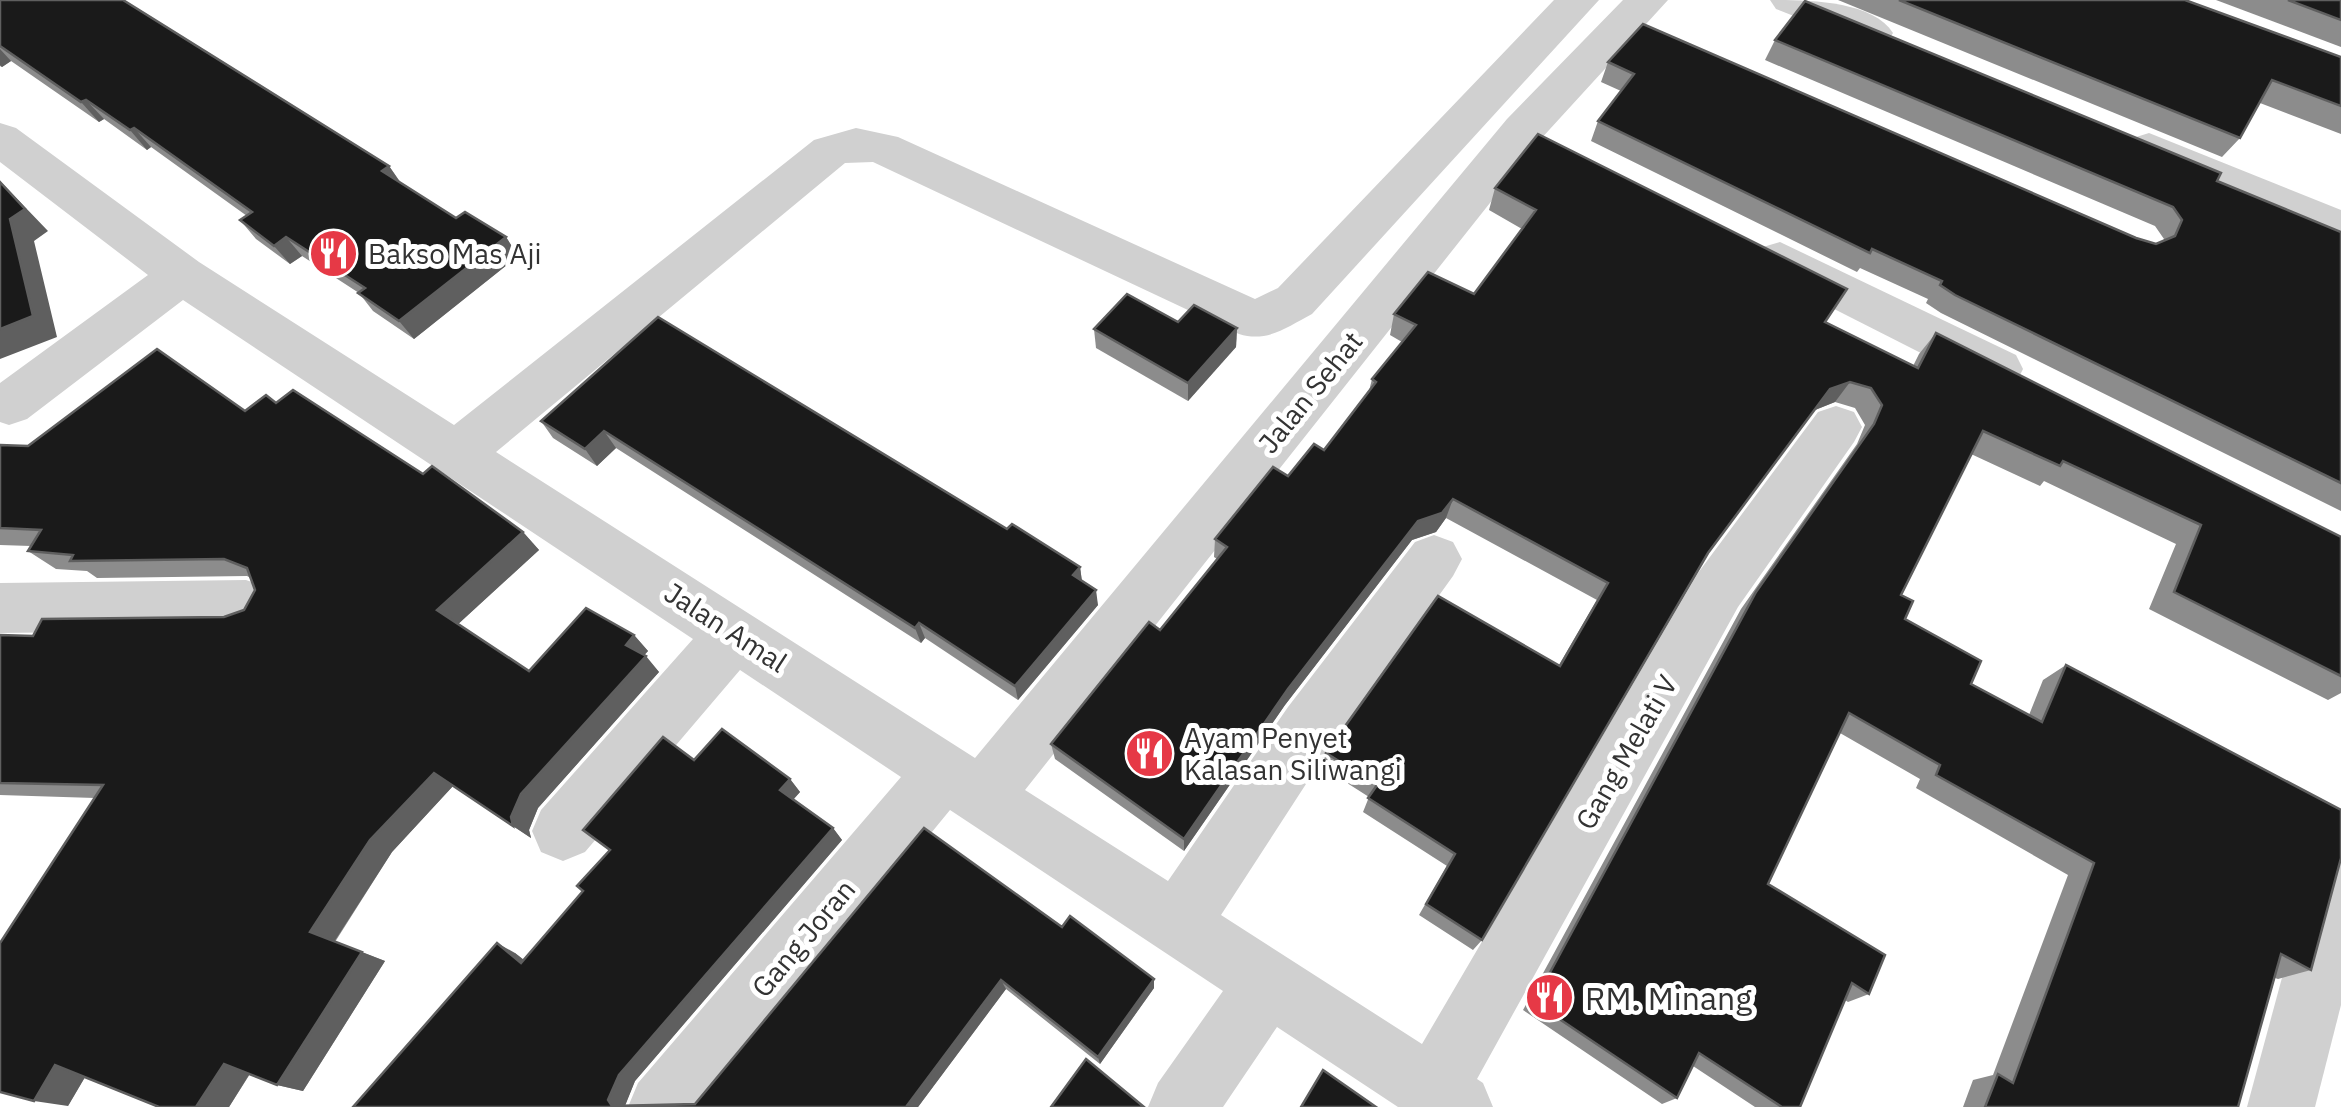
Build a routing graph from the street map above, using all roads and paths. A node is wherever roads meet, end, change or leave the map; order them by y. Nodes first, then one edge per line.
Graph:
1 (1578, 0) edge
2 (1791, 0) edge
3 (1646, 19) edge
4 (1901, 46) edge
5 (2103, 130) edge
6 (0, 138) edge
7 (2341, 229) edge
8 (1736, 238) edge
9 (182, 275) junction
10 (2039, 390) edge
11 (9, 404) dead end
12 (1836, 427) dead end
13 (458, 453) junction
14 (1434, 559) dead end
15 (246, 606) edge
16 (0, 608) edge
17 (735, 633) junction
18 (964, 782) junction
19 (563, 831) dead end
20 (2341, 878) edge
21 (1176, 924) junction
22 (1268, 984) junction
23 (1446, 1098) edge
24 (662, 1107) edge
25 (1182, 1107) edge
26 (2281, 1107) edge

1 - 13 street
2 - 4 street
3 - 18 street, Jalan Sehat
5 - 7 street
6 - 9 street, Jalan Amal
8 - 10 street
9 - 11 street
9 - 13 street, Jalan Amal
12 - 23 street, Gang Melati V
13 - 17 street, Jalan Amal
14 - 21 street
15 - 16 street
17 - 18 street, Jalan Amal
17 - 19 street
18 - 21 street, Jalan Amal
18 - 24 street, Gang Joran
20 - 26 street
21 - 22 street, Jalan Amal
22 - 23 street, Jalan Amal
22 - 25 street

